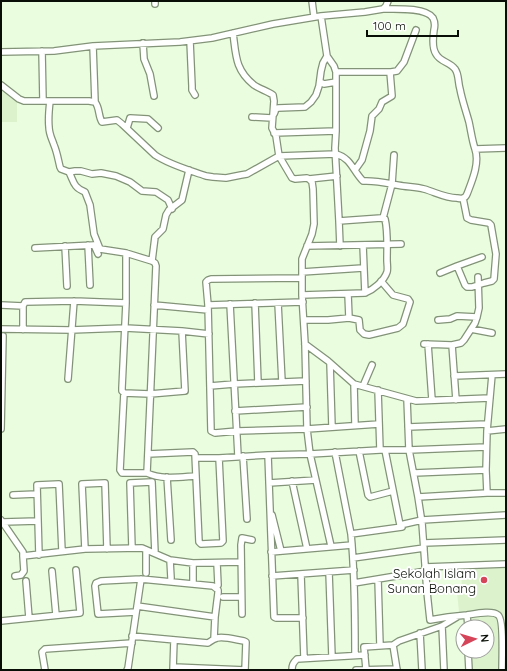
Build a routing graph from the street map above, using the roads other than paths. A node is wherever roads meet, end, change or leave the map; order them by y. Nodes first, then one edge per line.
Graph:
1 (312, 1) edge
2 (388, 1) edge
3 (383, 8) junction
4 (321, 16) junction
5 (314, 17) junction
6 (416, 30) dead end
7 (233, 33) junction
8 (190, 41) junction
9 (143, 43) junction
10 (93, 46) junction
11 (42, 51) junction
12 (1, 52) edge
13 (327, 56) junction
14 (336, 72) junction
15 (390, 72) junction
16 (320, 82) junction
17 (336, 82) junction
18 (1, 85) edge
19 (195, 95) dead end
20 (154, 96) dead end
21 (43, 101) junction
22 (50, 102) junction
23 (95, 102) junction
24 (252, 117) dead end
25 (130, 118) junction
26 (272, 118) junction
27 (115, 120) junction
28 (127, 128) junction
29 (158, 128) dead end
30 (336, 131) junction
31 (274, 133) junction
32 (506, 148) edge
33 (475, 149) junction
34 (336, 154) junction
35 (280, 156) junction
36 (394, 156) dead end
37 (189, 170) junction
38 (355, 170) junction
39 (69, 172) junction
40 (337, 176) junction
41 (309, 179) junction
42 (392, 184) junction
43 (463, 198) junction
44 (172, 209) junction
45 (383, 218) junction
46 (339, 221) junction
47 (387, 244) junction
48 (401, 244) dead end
49 (88, 245) junction
50 (362, 245) junction
51 (65, 246) junction
52 (306, 246) junction
53 (340, 246) junction
54 (35, 248) dead end
55 (116, 252) junction
56 (126, 253) junction
57 (88, 254) junction
58 (98, 254) junction
59 (482, 257) dead end
60 (152, 261) junction
61 (457, 266) junction
62 (363, 268) junction
63 (440, 273) dead end
64 (302, 275) junction
65 (478, 277) dead end
66 (381, 282) junction
67 (478, 284) junction
68 (90, 285) dead end
69 (68, 286) dead end
70 (365, 293) junction
71 (348, 294) junction
72 (302, 295) junction
73 (74, 302) junction
74 (303, 302) junction
75 (126, 303) junction
76 (255, 303) junction
77 (278, 303) junction
78 (230, 304) junction
79 (154, 305) junction
80 (1, 306) edge
81 (23, 306) junction
82 (208, 307) junction
83 (478, 317) junction
84 (349, 318) junction
85 (304, 320) junction
86 (438, 320) dead end
87 (125, 328) junction
88 (1, 329) edge
89 (152, 329) junction
90 (471, 329) junction
91 (23, 330) junction
92 (71, 330) junction
93 (182, 331) junction
94 (492, 333) dead end
95 (209, 334) junction
96 (3, 336) dead end
97 (305, 344) junction
98 (452, 344) junction
99 (2, 345) edge
100 (330, 363) junction
101 (372, 365) dead end
102 (506, 374) edge
103 (492, 375) junction
104 (454, 376) junction
105 (68, 379) dead end
106 (306, 381) junction
107 (282, 382) junction
108 (258, 383) junction
109 (234, 384) junction
110 (354, 384) junction
111 (210, 386) junction
112 (363, 386) junction
113 (378, 390) junction
114 (124, 393) junction
115 (150, 394) junction
116 (490, 398) junction
117 (407, 399) junction
118 (432, 400) junction
119 (456, 400) junction
120 (307, 407) junction
121 (235, 410) junction
122 (379, 424) junction
123 (487, 424) junction
124 (355, 425) junction
125 (332, 427) junction
126 (408, 427) junction
127 (1, 429) edge
128 (307, 429) junction
129 (506, 429) edge
130 (237, 431) junction
131 (487, 431) junction
132 (486, 447) junction
133 (382, 450) junction
134 (409, 450) junction
135 (359, 451) junction
136 (335, 452) junction
137 (148, 454) junction
138 (310, 454) junction
139 (268, 455) junction
140 (240, 456) junction
141 (196, 458) junction
142 (219, 458) junction
143 (486, 470) junction
144 (147, 473) junction
145 (414, 473) junction
146 (196, 476) junction
147 (167, 477) junction
148 (316, 480) junction
149 (292, 482) junction
150 (269, 483) junction
151 (392, 491) junction
152 (487, 493) junction
153 (506, 493) edge
154 (37, 494) junction
155 (13, 495) dead end
156 (418, 497) junction
157 (270, 504) junction
158 (506, 515) edge
159 (246, 519) dead end
160 (2, 521) edge
161 (38, 521) junction
162 (422, 522) junction
163 (351, 534) junction
164 (171, 540) dead end
165 (252, 540) dead end
166 (506, 540) edge
167 (352, 545) junction
168 (331, 546) junction
169 (424, 546) junction
170 (132, 548) junction
171 (85, 549) junction
172 (107, 549) junction
173 (307, 549) junction
174 (146, 550) junction
175 (282, 551) junction
176 (62, 552) junction
177 (271, 552) junction
178 (155, 553) junction
179 (39, 554) junction
180 (23, 556) junction
181 (353, 558) junction
182 (170, 560) junction
183 (240, 562) junction
184 (194, 563) junction
185 (217, 563) junction
186 (506, 564) edge
187 (426, 569) junction
188 (76, 570) dead end
189 (354, 570) junction
190 (52, 571) dead end
191 (329, 572) junction
192 (146, 573) dead end
193 (301, 575) junction
194 (15, 576) dead end
195 (272, 576) junction
196 (171, 578) dead end
197 (141, 579) junction
198 (378, 579) junction
199 (26, 581) dead end
200 (193, 582) dead end
201 (354, 583) junction
202 (218, 585) dead end
203 (472, 590) dead end
204 (427, 592) junction
205 (223, 597) dead end
206 (241, 597) junction
207 (137, 609) junction
208 (242, 614) dead end
209 (56, 615) junction
210 (464, 615) junction
211 (215, 617) junction
212 (29, 618) junction
213 (303, 618) junction
214 (465, 619) edge
215 (430, 620) junction
216 (1, 621) edge
217 (442, 626) junction
218 (434, 629) junction
219 (420, 633) junction
220 (132, 636) junction
221 (214, 639) junction
222 (174, 640) junction
223 (132, 643) junction
224 (394, 645) junction
225 (380, 646) junction
226 (355, 655) junction
227 (365, 655) junction
228 (332, 657) junction
229 (304, 658) junction
230 (468, 659) edge
231 (173, 668) edge
232 (397, 669) edge
233 (45, 670) edge
234 (126, 670) edge
235 (292, 670) edge
236 (356, 670) edge
237 (366, 670) edge
238 (422, 670) edge
239 (444, 670) edge
240 (469, 670) edge
241 (502, 670) edge

1 - 5 street
2 - 3 street
3 - 4 street
3 - 33 street
4 - 5 street
4 - 13 street
5 - 7 street
6 - 15 street
7 - 8 street
7 - 26 street
8 - 9 street
8 - 19 street
9 - 10 street
9 - 20 street
10 - 11 street
10 - 23 street
11 - 12 street
11 - 21 street
13 - 14 street
13 - 16 street
14 - 15 street
14 - 17 street
15 - 38 street
16 - 17 street
16 - 26 street
17 - 30 street
18 - 21 street
21 - 22 street
22 - 23 street
22 - 39 street
23 - 27 street
24 - 26 street
25 - 27 street
25 - 28 street
25 - 29 street
26 - 31 street
27 - 28 street
28 - 37 street
30 - 31 street
30 - 34 street
31 - 35 street
32 - 33 street
33 - 43 street
34 - 35 street
34 - 38 street
34 - 40 street
35 - 37 street
35 - 41 street
36 - 42 street
37 - 44 street
38 - 42 street
39 - 44 street
39 - 55 street
40 - 41 street
40 - 46 street
41 - 52 street
42 - 43 street
42 - 45 street
43 - 67 street
44 - 60 street
45 - 46 street
45 - 47 street
46 - 53 street
47 - 48 street
47 - 50 street
47 - 66 street
49 - 51 street
49 - 57 street
49 - 58 street
50 - 53 street
50 - 62 street
51 - 54 street
51 - 69 street
52 - 53 street
52 - 64 street
55 - 56 street
55 - 58 street
56 - 60 street
56 - 75 street
57 - 58 street
57 - 68 street
59 - 61 street
60 - 79 street
61 - 63 street
61 - 67 street
62 - 64 street
62 - 70 street
64 - 72 street
64 - 82 street
65 - 67 street
66 - 70 street
66 - 84 street
67 - 83 street
70 - 71 street
71 - 72 street
71 - 84 street
72 - 74 street
73 - 75 street
73 - 81 street
73 - 92 street
74 - 77 street
74 - 85 street
75 - 87 street
76 - 77 street
76 - 78 street
76 - 108 street
77 - 107 street
78 - 82 street
78 - 109 street
79 - 82 street
79 - 89 street
80 - 81 street
81 - 91 street
82 - 95 street
83 - 86 street
83 - 90 street
84 - 85 street
85 - 97 street
87 - 89 street
87 - 92 street
87 - 114 street
88 - 91 street
89 - 93 street
89 - 115 street
90 - 94 street
90 - 98 street
91 - 92 street
92 - 105 street
93 - 95 street
93 - 115 street
95 - 111 street
96 - 99 street
97 - 100 street
97 - 106 street
98 - 104 street
98 - 118 street
99 - 127 street
100 - 110 street
100 - 125 street
101 - 112 street
102 - 103 street
103 - 104 street
103 - 116 street
104 - 119 street
106 - 107 street
106 - 120 street
107 - 108 street
108 - 109 street
109 - 111 street
109 - 121 street
110 - 112 street
110 - 124 street
111 - 130 street
112 - 113 street
113 - 117 street
113 - 122 street
114 - 115 street
114 - 144 street
115 - 137 street
116 - 119 street
116 - 123 street
117 - 118 street
117 - 126 street
118 - 119 street
120 - 121 street
120 - 128 street
121 - 130 street
122 - 124 street
122 - 133 street
123 - 126 street
123 - 131 street
124 - 125 street
125 - 128 street
126 - 134 street
128 - 130 street
128 - 138 street
129 - 131 street
130 - 140 street
131 - 132 street
132 - 134 street
132 - 143 street
133 - 134 street
133 - 135 street
133 - 151 street
134 - 145 street
135 - 136 street
135 - 151 street
136 - 138 street
136 - 163 street
137 - 141 street
137 - 144 street
138 - 139 street
138 - 148 street
139 - 140 street
139 - 150 street
140 - 142 street
140 - 159 street
141 - 142 street
141 - 146 street
142 - 146 street
143 - 145 street
143 - 152 street
144 - 147 street
145 - 156 street
146 - 147 street
147 - 164 street
148 - 149 street
148 - 168 street
149 - 150 street
149 - 173 street
150 - 157 street
151 - 162 street
152 - 153 street
152 - 156 street
154 - 155 street
154 - 161 street
154 - 176 street
156 - 162 street
157 - 175 street
157 - 177 street
158 - 162 street
160 - 161 street
160 - 180 street
161 - 179 street
162 - 163 street
162 - 169 street
163 - 167 street
165 - 183 street
166 - 169 street
167 - 168 street
167 - 181 street
168 - 173 street
169 - 181 street
169 - 187 street
170 - 172 street
170 - 174 street
170 - 178 street
171 - 172 street
171 - 172 street
171 - 176 street
173 - 175 street
174 - 178 street
174 - 192 street
175 - 177 street
176 - 179 street
177 - 195 street
178 - 182 street
179 - 180 street
180 - 194 street
181 - 189 street
182 - 184 street
182 - 196 street
183 - 185 street
183 - 206 street
184 - 185 street
184 - 200 street
185 - 202 street
186 - 187 street
187 - 198 street
187 - 204 street
188 - 209 street
189 - 191 street
189 - 201 street
190 - 209 street
191 - 193 street
191 - 228 street
193 - 195 street
193 - 213 street
195 - 213 street
197 - 207 street
197 - 207 street
197 - 211 street
198 - 201 street
198 - 225 street
199 - 212 street
201 - 226 street
203 - 204 lane
204 - 215 street
205 - 206 street
206 - 208 street
207 - 211 street
207 - 220 street
209 - 212 street
210 - 214 street
210 - 215 street
210 - 217 street
210 - 241 street
211 - 221 street
212 - 216 street
213 - 229 street
215 - 218 street
217 - 218 street
217 - 239 street
218 - 219 street
219 - 224 street
219 - 238 street
220 - 222 street
220 - 223 street
221 - 222 street
221 - 231 street
222 - 231 street
223 - 233 street
223 - 234 street
224 - 225 street
224 - 232 street
225 - 227 street
226 - 227 street
226 - 228 street
227 - 237 street
228 - 229 street
229 - 235 street
230 - 240 street
232 - 237 street
236 - 237 street

